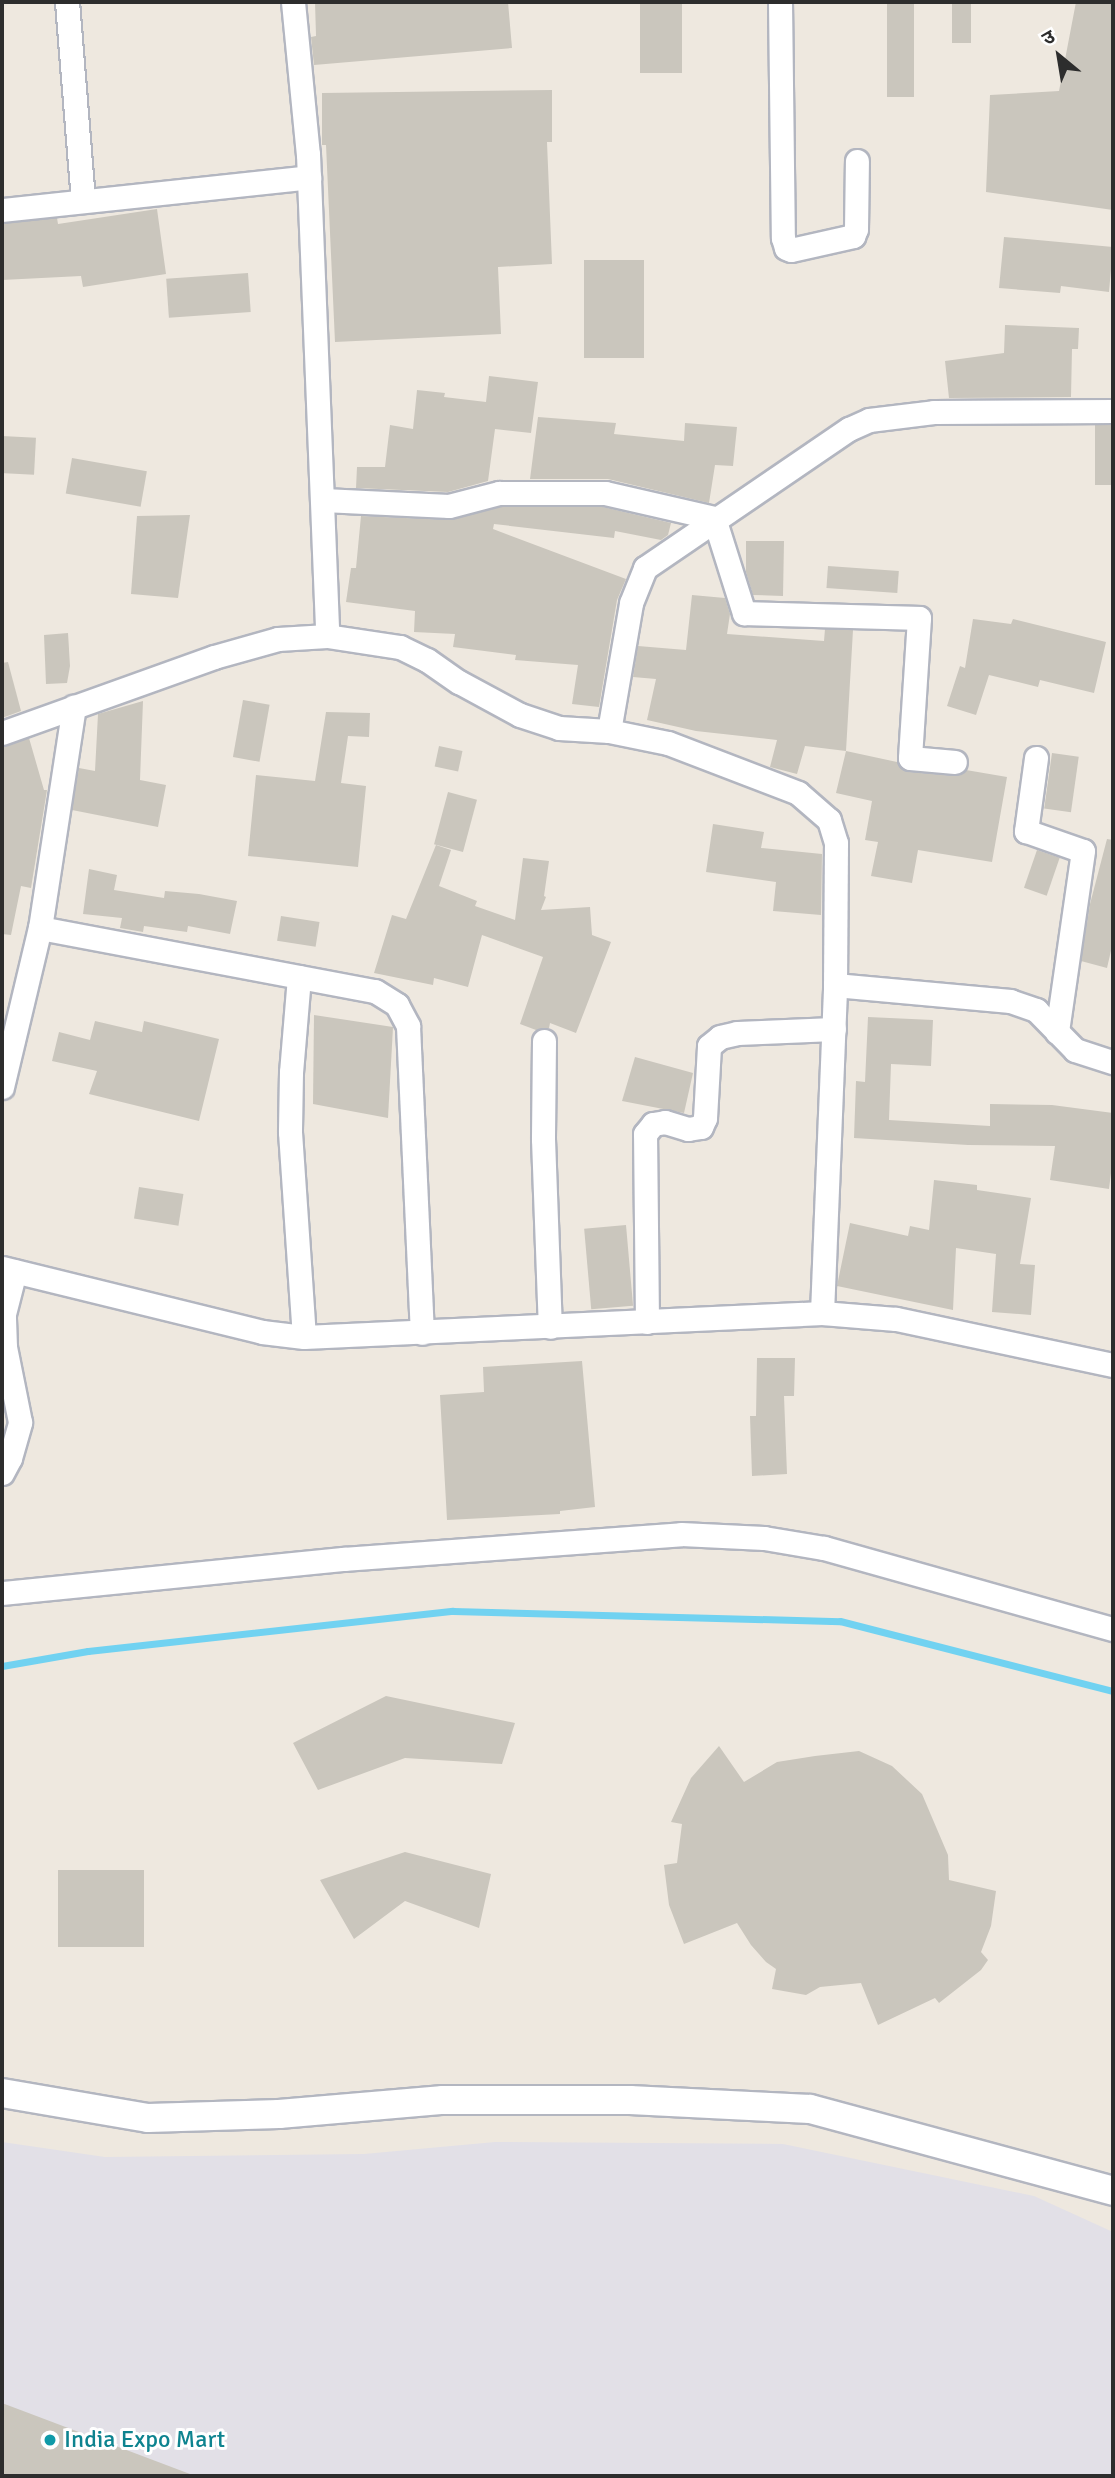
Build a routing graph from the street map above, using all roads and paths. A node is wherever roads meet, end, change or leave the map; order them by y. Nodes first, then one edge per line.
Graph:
1 (67, 2) edge
2 (293, 2) edge
3 (780, 2) edge
4 (858, 160) dead end
5 (309, 177) junction
6 (83, 201) junction
7 (2, 210) edge
8 (1113, 411) edge
9 (323, 500) junction
10 (715, 518) junction
11 (327, 636) junction
12 (74, 707) junction
13 (609, 731) junction
14 (2, 733) edge
15 (1036, 758) dead end
16 (955, 762) dead end
17 (40, 928) junction
18 (299, 977) junction
19 (835, 985) junction
20 (834, 1029) junction
21 (1058, 1032) junction
22 (544, 1041) dead end
23 (1113, 1062) edge
24 (2, 1087) edge
25 (8, 1270) edge
26 (822, 1313) junction
27 (647, 1322) junction
28 (551, 1327) junction
29 (422, 1333) junction
30 (304, 1337) junction
31 (1113, 1365) edge
32 (2, 1473) edge
33 (2, 1593) edge
34 (1113, 1629) edge
35 (2, 2093) edge
36 (1113, 2191) edge

1 - 6 street
2 - 5 street
3 - 4 street
5 - 6 street
5 - 9 street
6 - 7 street
8 - 10 street
9 - 10 street
9 - 11 street
10 - 13 street
10 - 16 street
11 - 12 street
11 - 13 street
12 - 14 street
12 - 17 street
13 - 19 street
15 - 21 street
17 - 18 street
17 - 24 street
18 - 29 street
18 - 30 street
19 - 20 street
19 - 21 street
20 - 26 street
20 - 27 street
21 - 23 street
22 - 28 street
25 - 30 street
25 - 32 street
26 - 27 street
26 - 31 street
27 - 28 street
28 - 29 street
29 - 30 street
33 - 34 street
35 - 36 street

